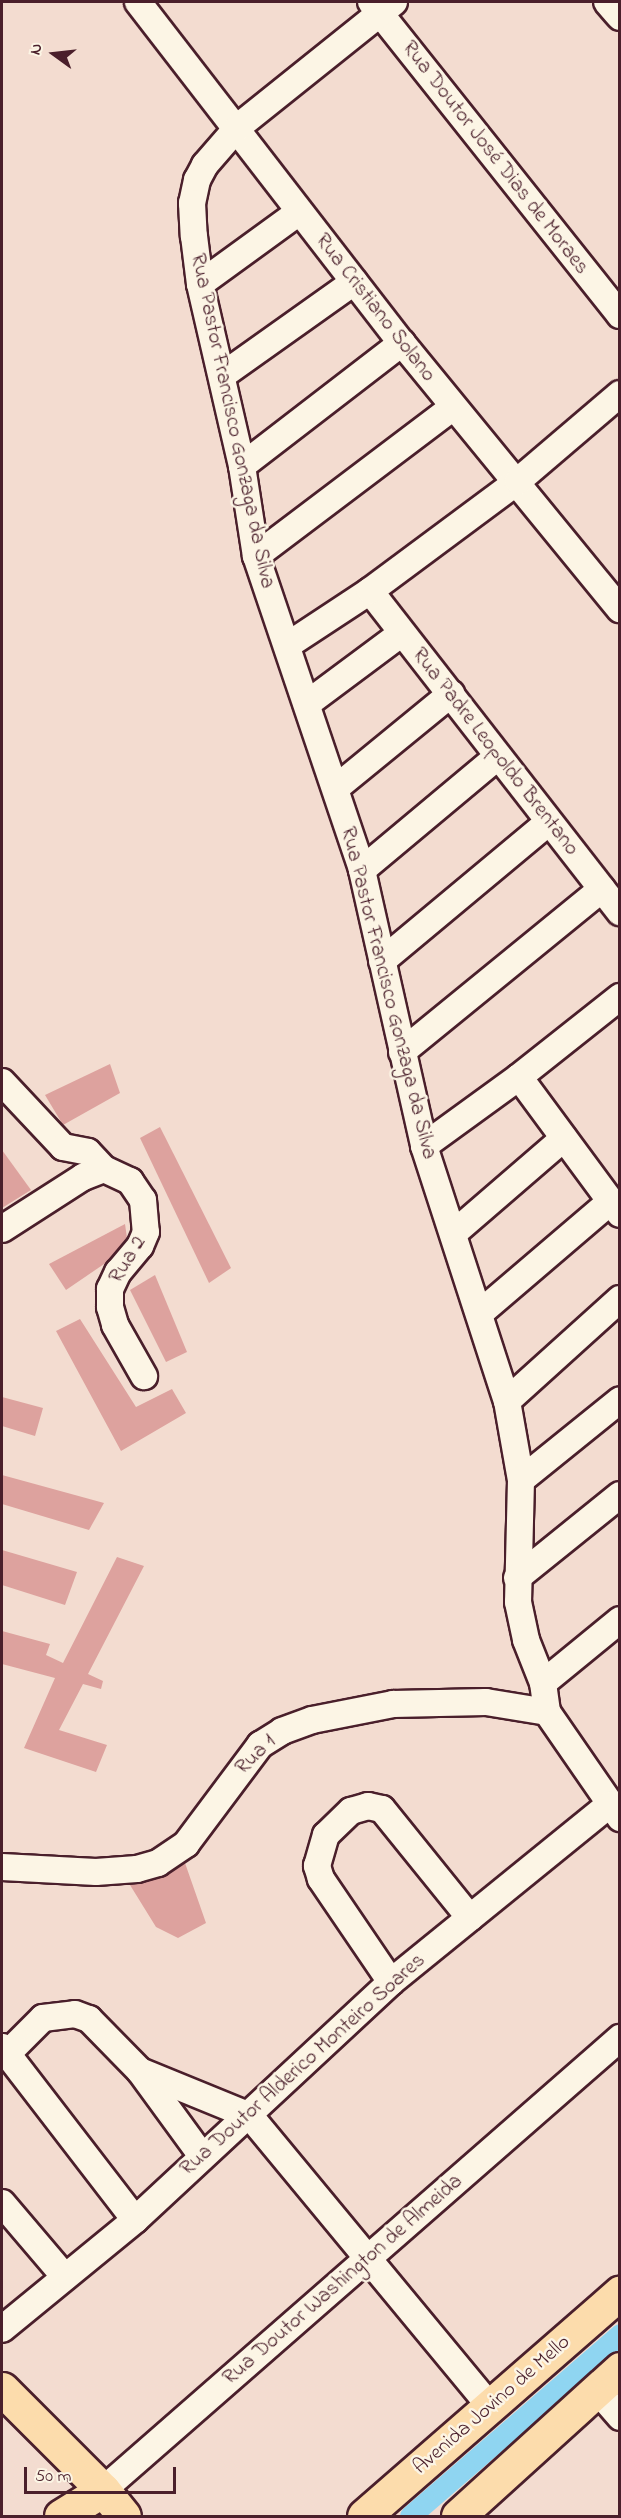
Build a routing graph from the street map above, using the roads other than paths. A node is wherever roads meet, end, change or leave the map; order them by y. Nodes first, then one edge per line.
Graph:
1 (138, 2) edge
2 (607, 2) edge
3 (382, 5) edge
4 (620, 17) edge
5 (237, 128) junction
6 (299, 212) junction
7 (354, 282) junction
8 (200, 284) junction
9 (620, 315) edge
10 (402, 343) junction
11 (223, 375) junction
12 (620, 394) edge
13 (453, 407) junction
14 (242, 466) junction
15 (518, 481) junction
16 (256, 556) junction
17 (370, 591) junction
18 (620, 609) edge
19 (402, 633) junction
20 (288, 645) junction
21 (451, 694) junction
22 (309, 703) junction
23 (496, 758) junction
24 (336, 788) junction
25 (549, 822) junction
26 (362, 870) junction
27 (602, 889) junction
28 (620, 912) edge
29 (382, 961) junction
30 (620, 997) edge
31 (402, 1052) junction
32 (519, 1077) junction
33 (2, 1082) edge
34 (564, 1138) junction
35 (423, 1146) junction
36 (104, 1169) junction
37 (615, 1208) edge
38 (2, 1228) edge
39 (454, 1233) junction
40 (620, 1299) edge
41 (480, 1313) junction
42 (144, 1376) dead end
43 (620, 1400) edge
44 (507, 1401) junction
45 (521, 1480) junction
46 (620, 1495) edge
47 (518, 1578) junction
48 (620, 1620) edge
49 (543, 1683) junction
50 (547, 1712) junction
51 (614, 1812) edge
52 (2, 1867) edge
53 (470, 1918) junction
54 (391, 1982) junction
55 (620, 2038) edge
56 (5, 2049) edge
57 (140, 2071) junction
58 (250, 2116) junction
59 (202, 2156) junction
60 (2, 2203) edge
61 (135, 2220) junction
62 (367, 2258) junction
63 (65, 2277) junction
64 (620, 2294) edge
65 (2, 2329) edge
66 (608, 2379) edge
67 (2, 2390) edge
68 (491, 2406) junction
69 (620, 2417) edge
70 (104, 2490) junction
71 (462, 2515) edge
72 (62, 2517) edge
73 (124, 2517) edge
74 (364, 2517) edge

1 - 5 street, Rua Cristiano Solano
2 - 4 street
3 - 5 street, Rua Pastor Francisco Gonzaga da Silva
3 - 9 street, Rua Doutor José Dias de Moraes
5 - 6 street, Rua Cristiano Solano
5 - 8 street, Rua Pastor Francisco Gonzaga da Silva
6 - 7 street, Rua Cristiano Solano
6 - 8 street
7 - 10 street, Rua Cristiano Solano
7 - 11 street
8 - 11 street, Rua Pastor Francisco Gonzaga da Silva
10 - 13 street, Rua Cristiano Solano
10 - 14 street
11 - 14 street, Rua Pastor Francisco Gonzaga da Silva
12 - 15 street
13 - 15 street, Rua Cristiano Solano
13 - 16 street
14 - 16 street, Rua Pastor Francisco Gonzaga da Silva
15 - 17 street
15 - 18 street, Rua Cristiano Solano
16 - 20 street, Rua Pastor Francisco Gonzaga da Silva
17 - 19 street, Rua Padre Leopoldo Brentano
17 - 20 street
19 - 21 street, Rua Padre Leopoldo Brentano
19 - 22 street
20 - 22 street, Rua Pastor Francisco Gonzaga da Silva
21 - 23 street, Rua Padre Leopoldo Brentano
21 - 24 street
22 - 24 street, Rua Pastor Francisco Gonzaga da Silva
23 - 25 street, Rua Padre Leopoldo Brentano
23 - 26 street
24 - 26 street, Rua Pastor Francisco Gonzaga da Silva
25 - 27 street, Rua Padre Leopoldo Brentano
25 - 29 street
26 - 29 street, Rua Pastor Francisco Gonzaga da Silva
27 - 28 street, Rua Padre Leopoldo Brentano
27 - 31 street
29 - 31 street, Rua Pastor Francisco Gonzaga da Silva
30 - 32 street
31 - 35 street, Rua Pastor Francisco Gonzaga da Silva
32 - 34 street
32 - 35 street
33 - 36 street, Rua 2
34 - 37 street
34 - 39 street
35 - 39 street, Rua Pastor Francisco Gonzaga da Silva
36 - 38 street
36 - 42 street, Rua 2
37 - 41 street
39 - 41 street, Rua Pastor Francisco Gonzaga da Silva
40 - 44 street
41 - 44 street, Rua Pastor Francisco Gonzaga da Silva
43 - 45 street
44 - 45 street, Rua Pastor Francisco Gonzaga da Silva
45 - 47 street, Rua Pastor Francisco Gonzaga da Silva
46 - 47 street
47 - 49 street, Rua Pastor Francisco Gonzaga da Silva
48 - 49 street
49 - 50 street, Rua Pastor Francisco Gonzaga da Silva
50 - 51 street
50 - 52 street, Rua 1
51 - 53 street, Rua Doutor Alderico Monteiro Soares
53 - 54 street, Rua Doutor Alderico Monteiro Soares
53 - 54 street
54 - 58 street, Rua Doutor Alderico Monteiro Soares
55 - 62 street, Rua Doutor Washington de Almeida
56 - 57 street
56 - 61 street
57 - 58 street
57 - 59 street
58 - 59 street, Rua Doutor Alderico Monteiro Soares
58 - 62 street
59 - 61 street, Rua Doutor Alderico Monteiro Soares
60 - 63 street
61 - 63 street, Rua Doutor Alderico Monteiro Soares
62 - 68 street
62 - 70 street, Rua Doutor Washington de Almeida
63 - 65 street, Rua Doutor Alderico Monteiro Soares
64 - 68 main road, Avenida Jovino de Mello
66 - 69 street
66 - 71 main road
67 - 70 main road
68 - 74 main road, Avenida Jovino de Mello
70 - 72 main road, Rua Doutor Washington de Almeida
70 - 73 main road

